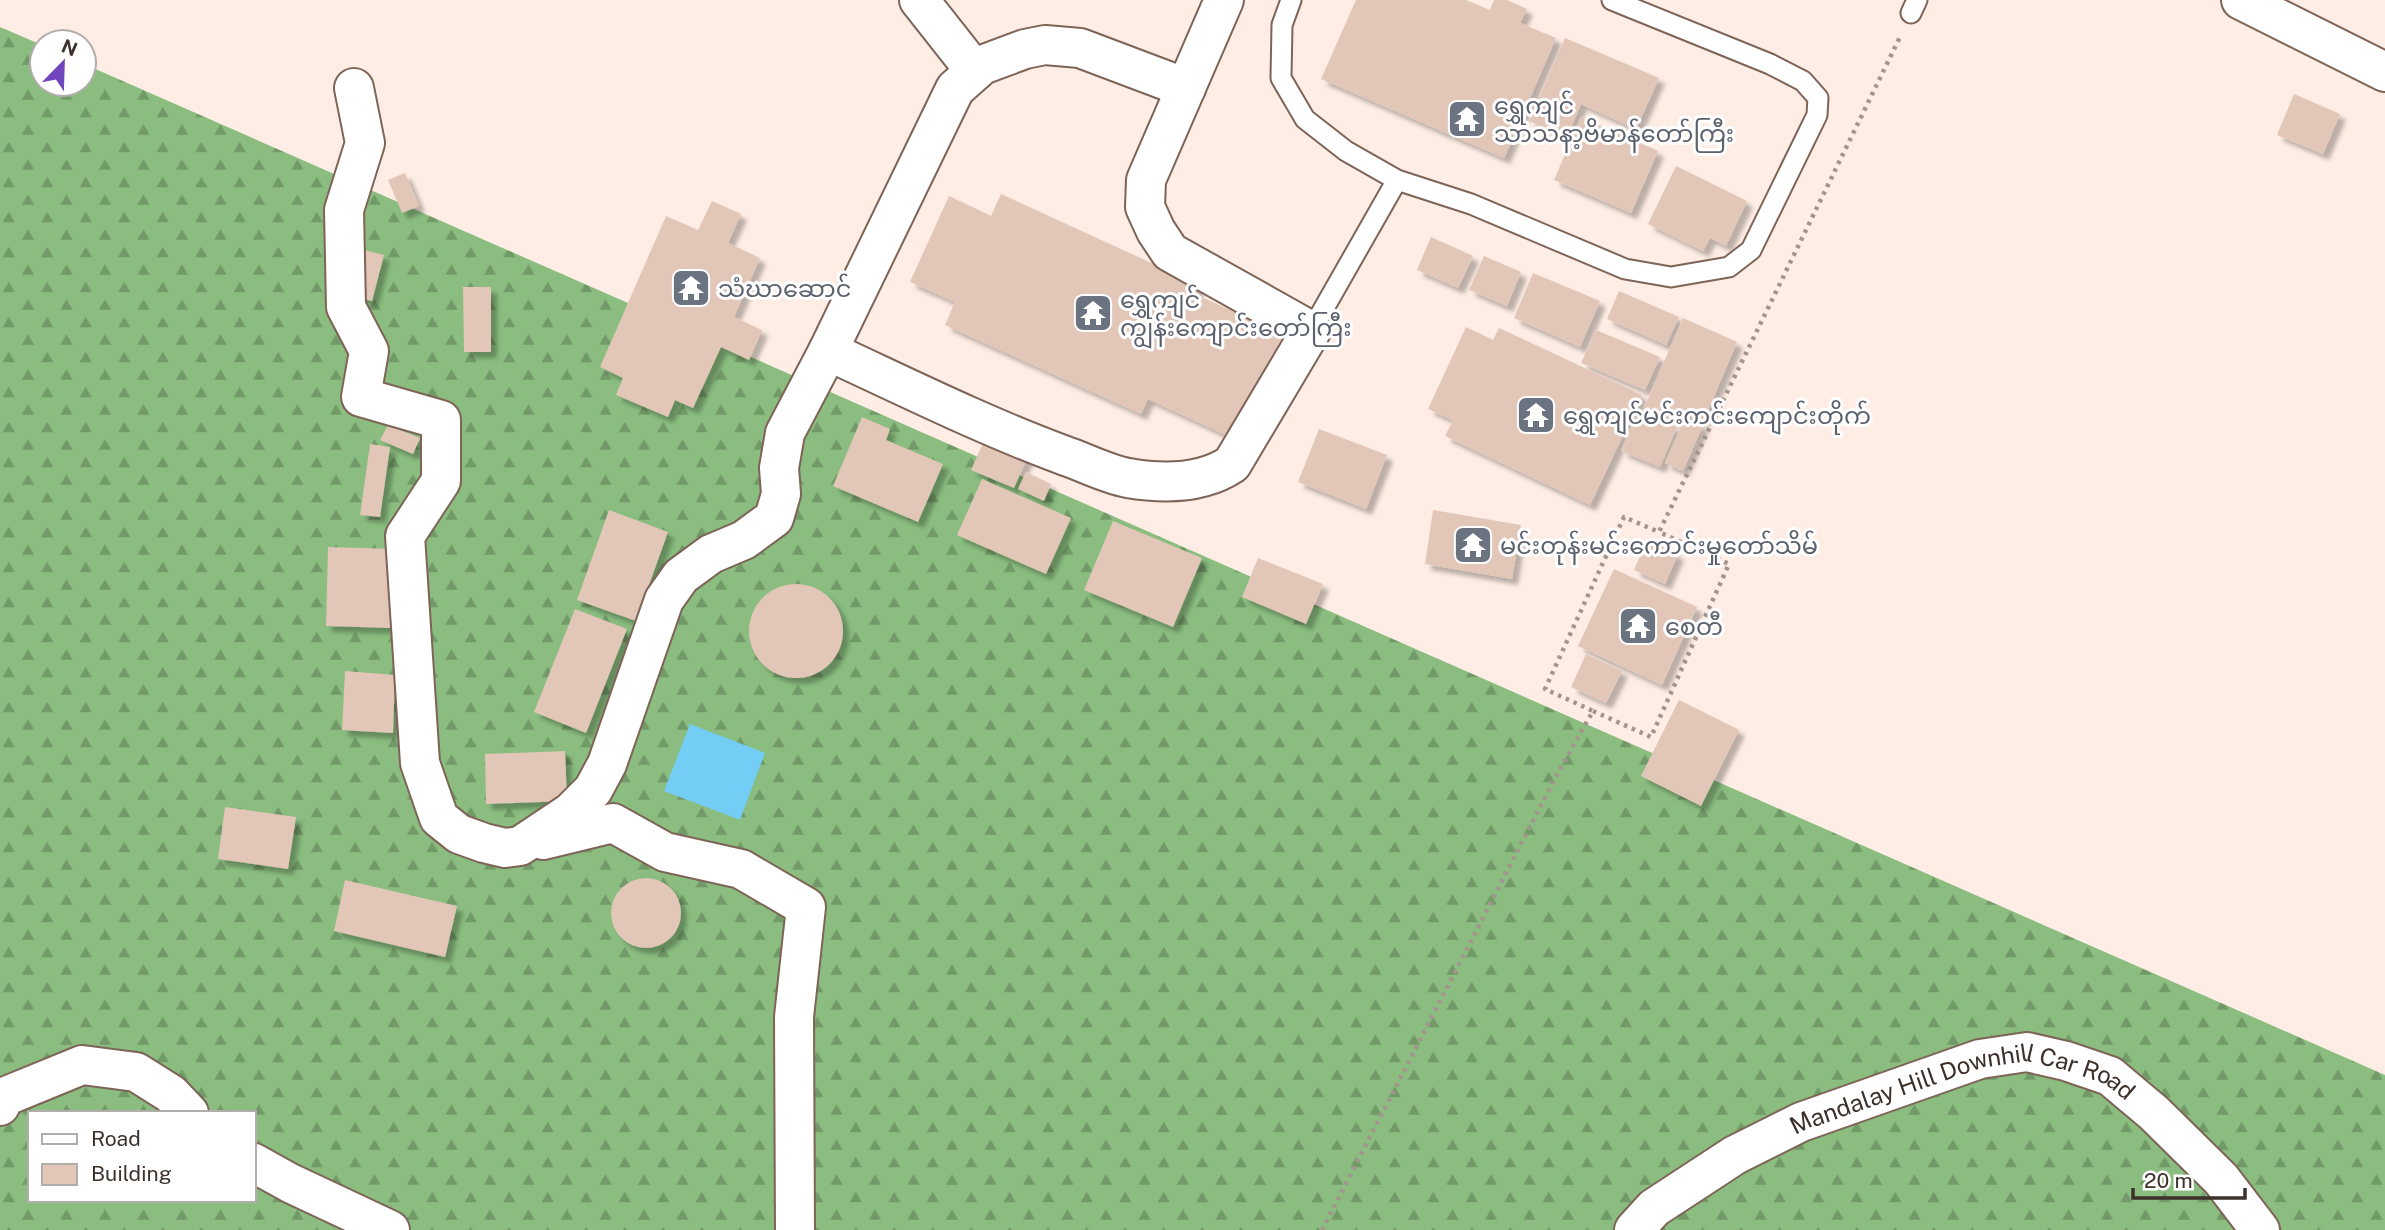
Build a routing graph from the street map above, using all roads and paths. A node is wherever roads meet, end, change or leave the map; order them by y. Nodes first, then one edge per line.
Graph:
1 (919, 0) edge
2 (1224, 0) edge
3 (1291, 0) edge
4 (1612, 0) edge
5 (2241, 0) edge
6 (1914, 6) edge
7 (975, 71) junction
8 (2385, 72) edge
9 (354, 88) dead end
10 (1186, 88) junction
11 (1397, 180) junction
12 (1311, 331) junction
13 (828, 351) junction
14 (1659, 532) junction
15 (1592, 711) junction
16 (520, 846) junction
17 (1, 1100) edge
18 (187, 1111) edge
19 (256, 1164) edge
20 (390, 1230) edge
21 (795, 1230) edge
22 (1322, 1230) edge
23 (1634, 1230) edge
24 (2260, 1230) edge

1 - 7 street
2 - 10 street
3 - 11 lane
4 - 11 lane
5 - 8 street
6 - 14 path
7 - 10 street
7 - 13 street
9 - 16 street
10 - 12 street
11 - 12 lane
12 - 13 street
13 - 16 street
14 - 15 path
14 - 15 path
15 - 22 path
16 - 21 street
17 - 18 street
19 - 20 street
23 - 24 street, Mandalay Hill Downhill Car Road

